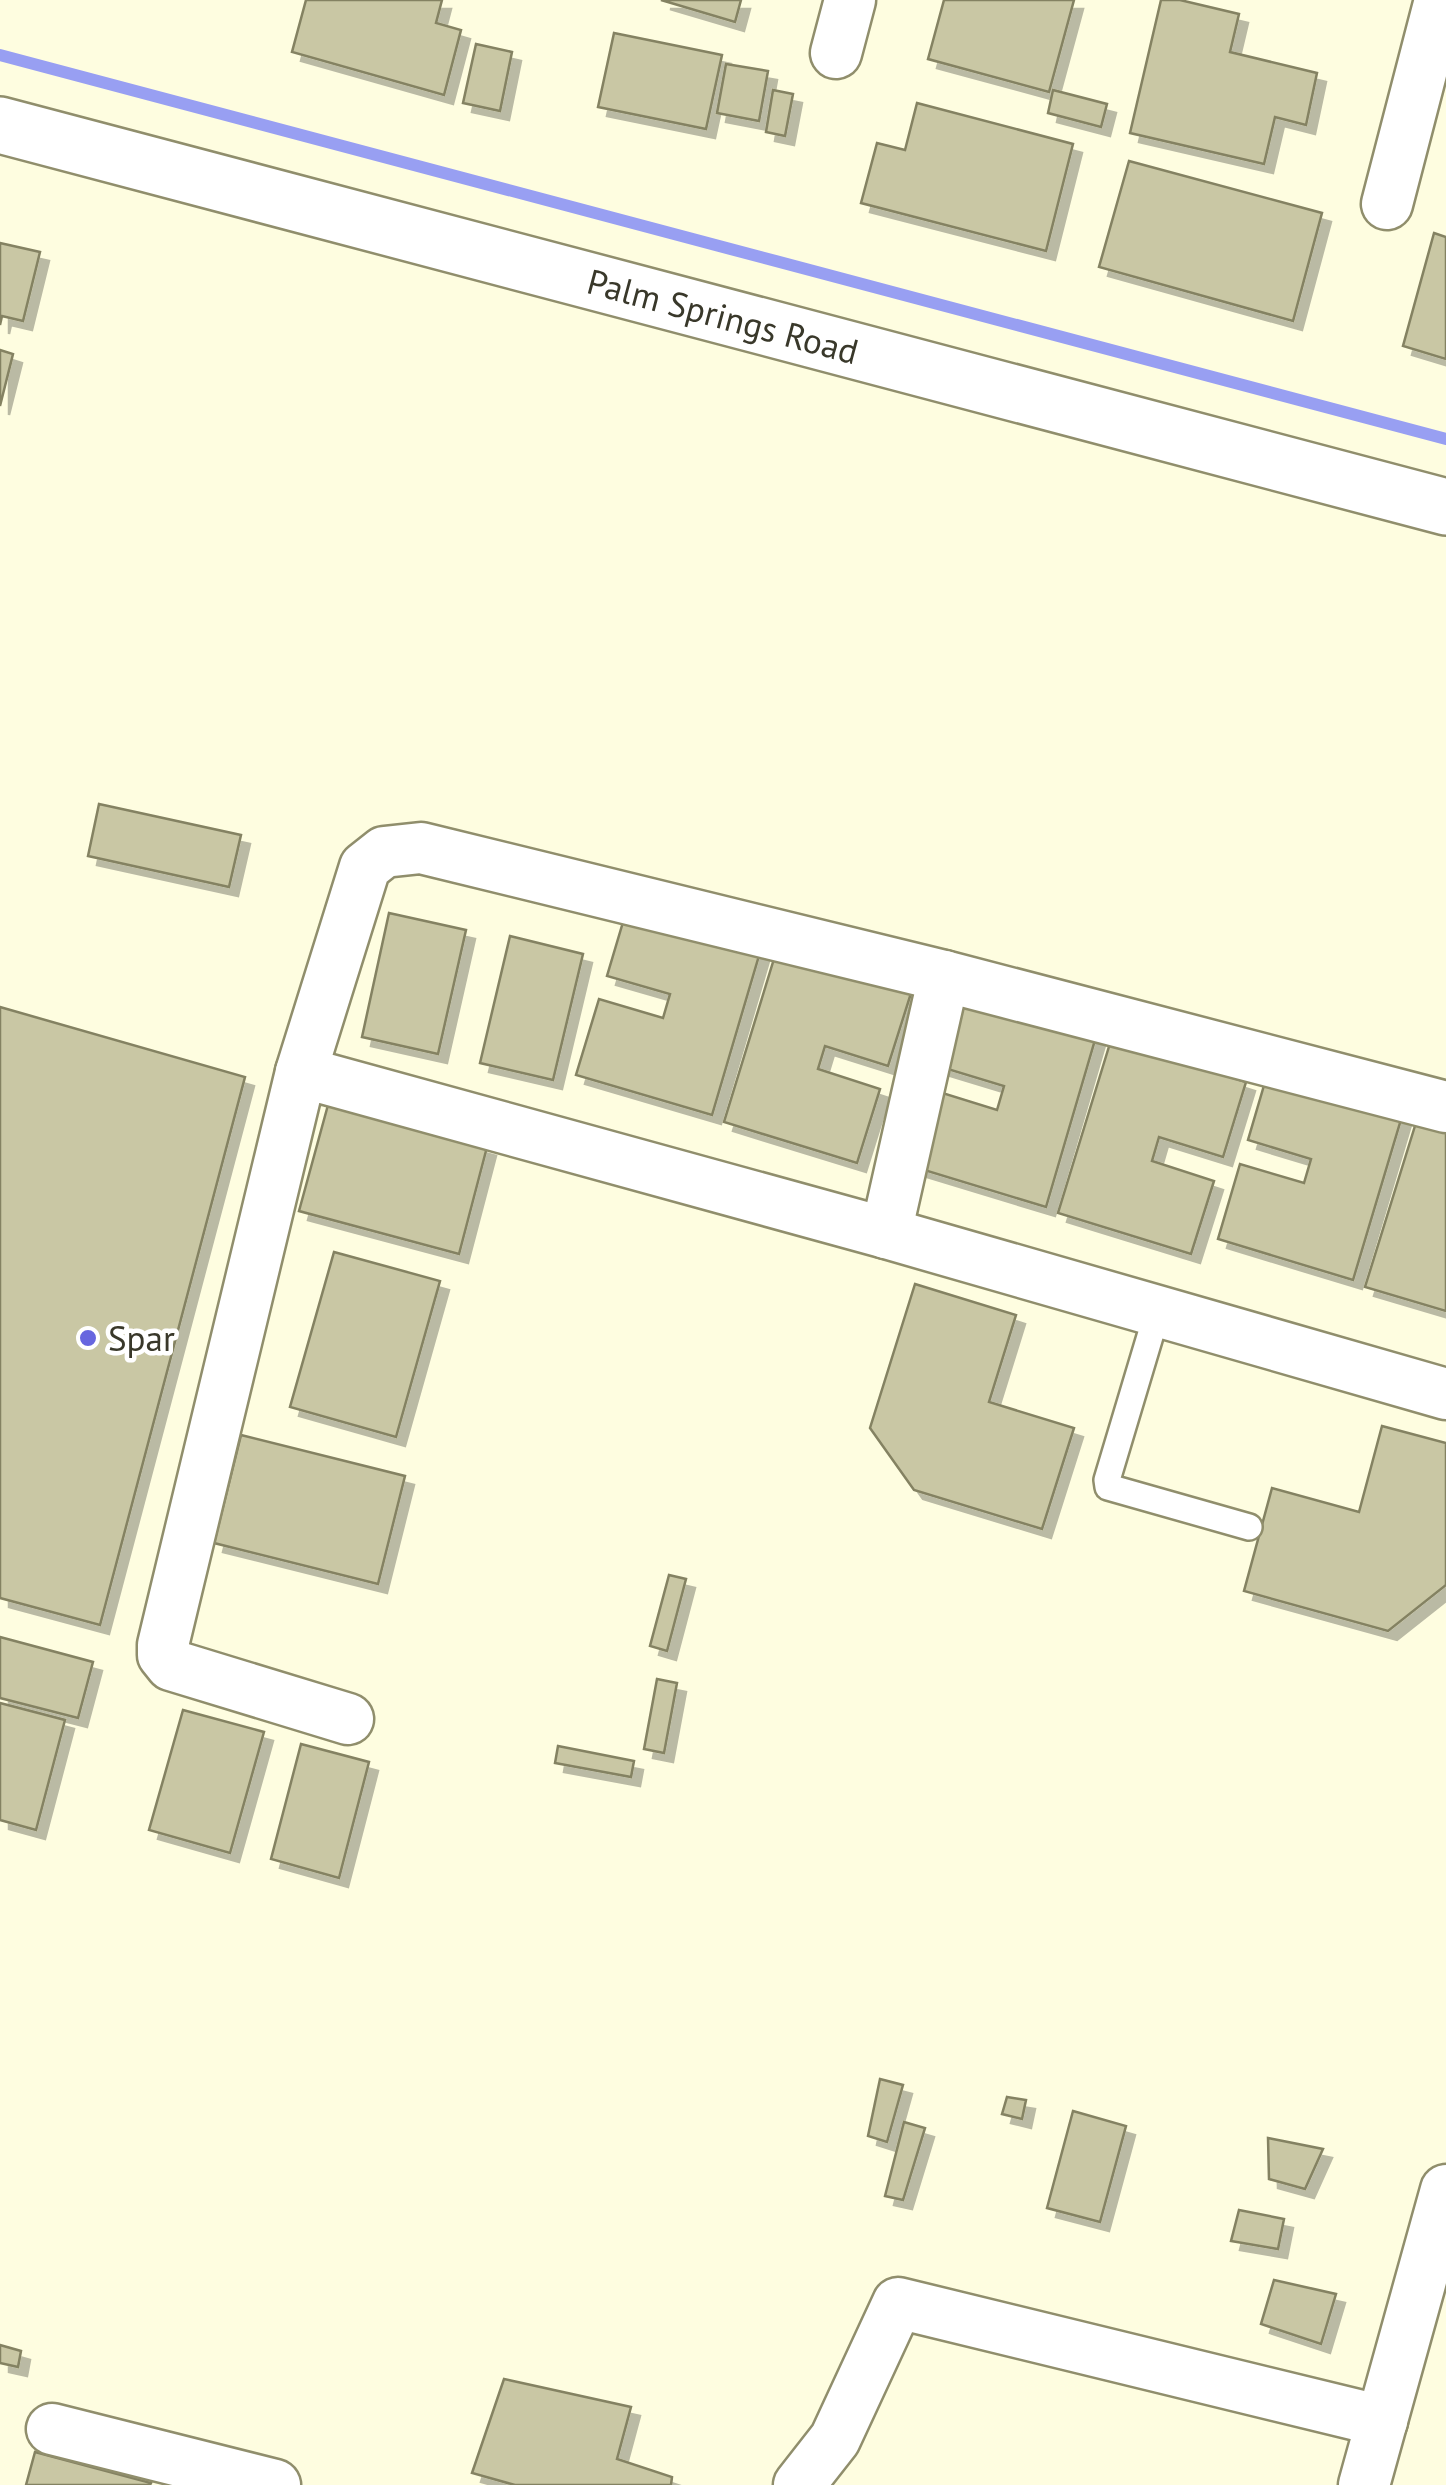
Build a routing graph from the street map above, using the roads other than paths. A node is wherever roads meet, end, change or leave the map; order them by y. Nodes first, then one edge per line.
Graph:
1 (850, 0) edge
2 (1440, 0) edge
3 (836, 53) dead end
4 (0, 125) edge
5 (1387, 204) dead end
6 (1446, 506) edge
7 (944, 976) junction
8 (300, 1072) junction
9 (1446, 1106) edge
10 (886, 1233) junction
11 (1157, 1313) junction
12 (1446, 1394) edge
13 (1249, 1526) dead end
14 (348, 1719) dead end
15 (1446, 2190) edge
16 (1435, 2272) edge
17 (1382, 2421) junction
18 (52, 2429) dead end
19 (276, 2485) edge
20 (799, 2485) edge
21 (1364, 2485) edge

1 - 3 street
2 - 5 street
4 - 6 street, Palm Springs Road
7 - 8 street
7 - 9 street
7 - 10 street
8 - 10 street
8 - 14 street
10 - 11 street
11 - 12 street
11 - 13 lane
15 - 16 street
16 - 17 street
17 - 20 street
17 - 21 street
18 - 19 street

